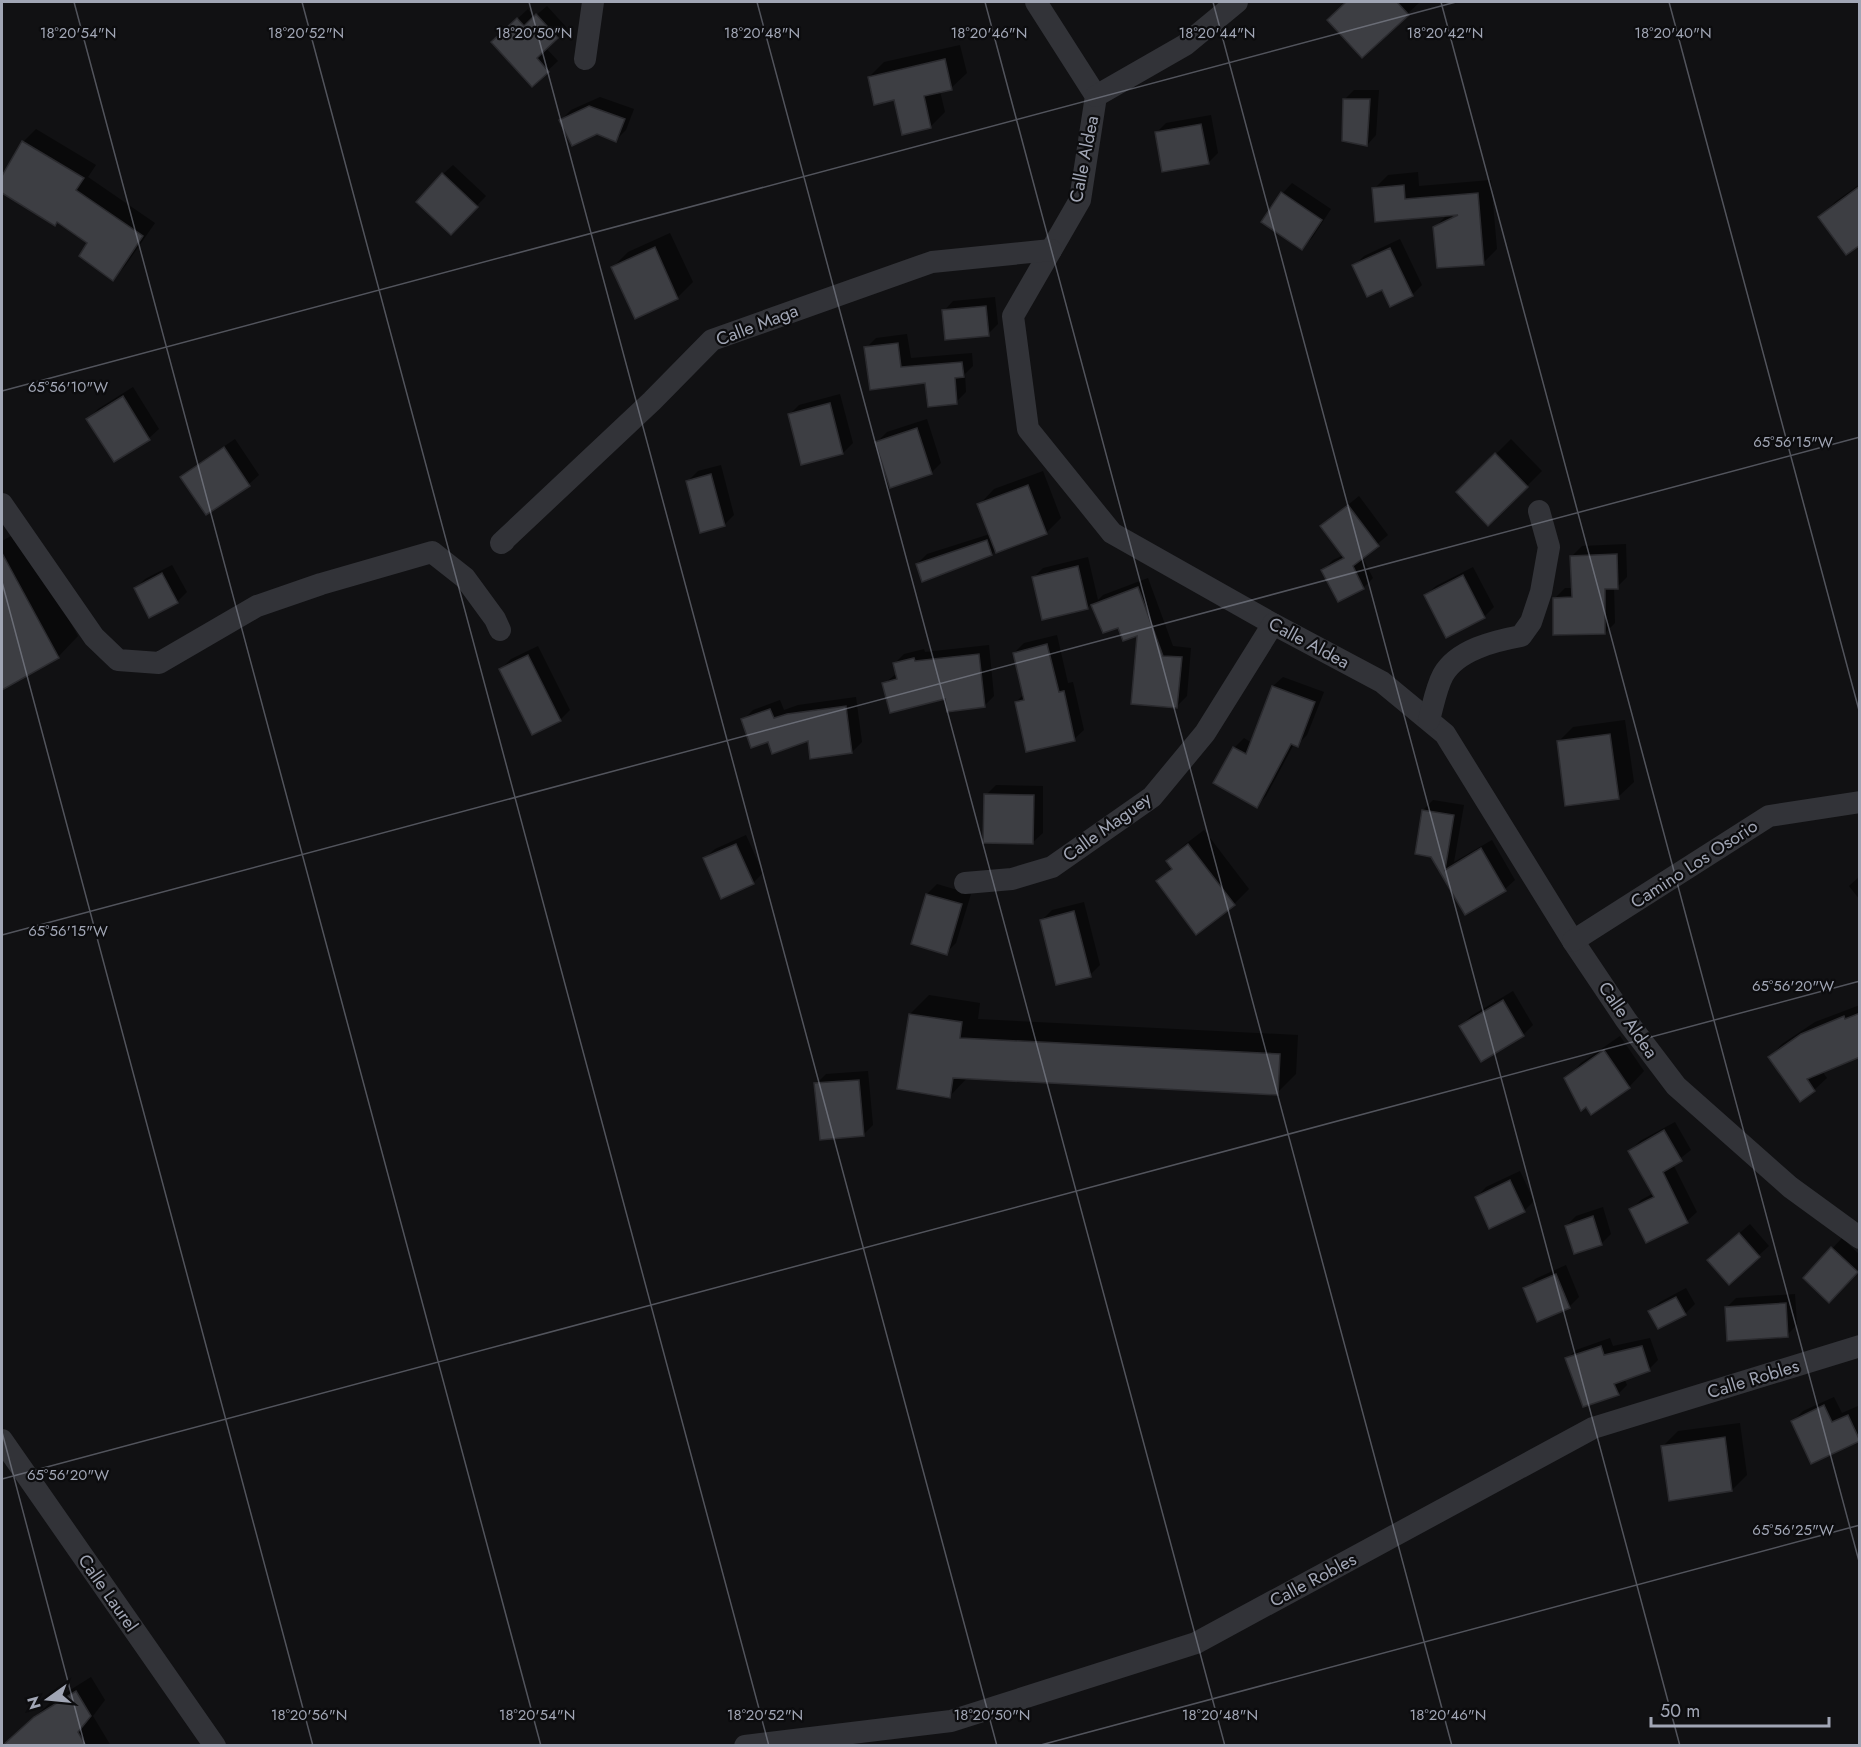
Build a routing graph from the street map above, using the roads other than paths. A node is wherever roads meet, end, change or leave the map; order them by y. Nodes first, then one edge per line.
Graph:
1 (592, 2) edge
2 (1036, 2) edge
3 (1237, 2) edge
4 (585, 59) dead end
5 (1096, 96) junction
6 (1051, 250) junction
7 (2, 504) edge
8 (1539, 511) dead end
9 (504, 541) dead end
10 (1273, 624) junction
11 (500, 630) dead end
12 (1429, 720) junction
13 (1860, 802) edge
14 (966, 883) dead end
15 (1573, 941) junction
16 (1860, 1239) edge
17 (1860, 1346) edge
18 (2, 1440) edge
19 (215, 1746) edge
20 (745, 1746) edge

1 - 4 street
2 - 5 street, Calle Aldea
3 - 5 street
5 - 6 street, Calle Aldea
6 - 9 street, Calle Maga
6 - 10 street, Calle Aldea
7 - 11 street
8 - 12 street
10 - 12 street, Calle Aldea
10 - 14 street, Calle Maguey
12 - 15 street, Calle Aldea
13 - 15 street, Camino Los Osorio
15 - 16 street, Calle Aldea
17 - 20 street, Calle Robles
18 - 19 street, Calle Laurel

